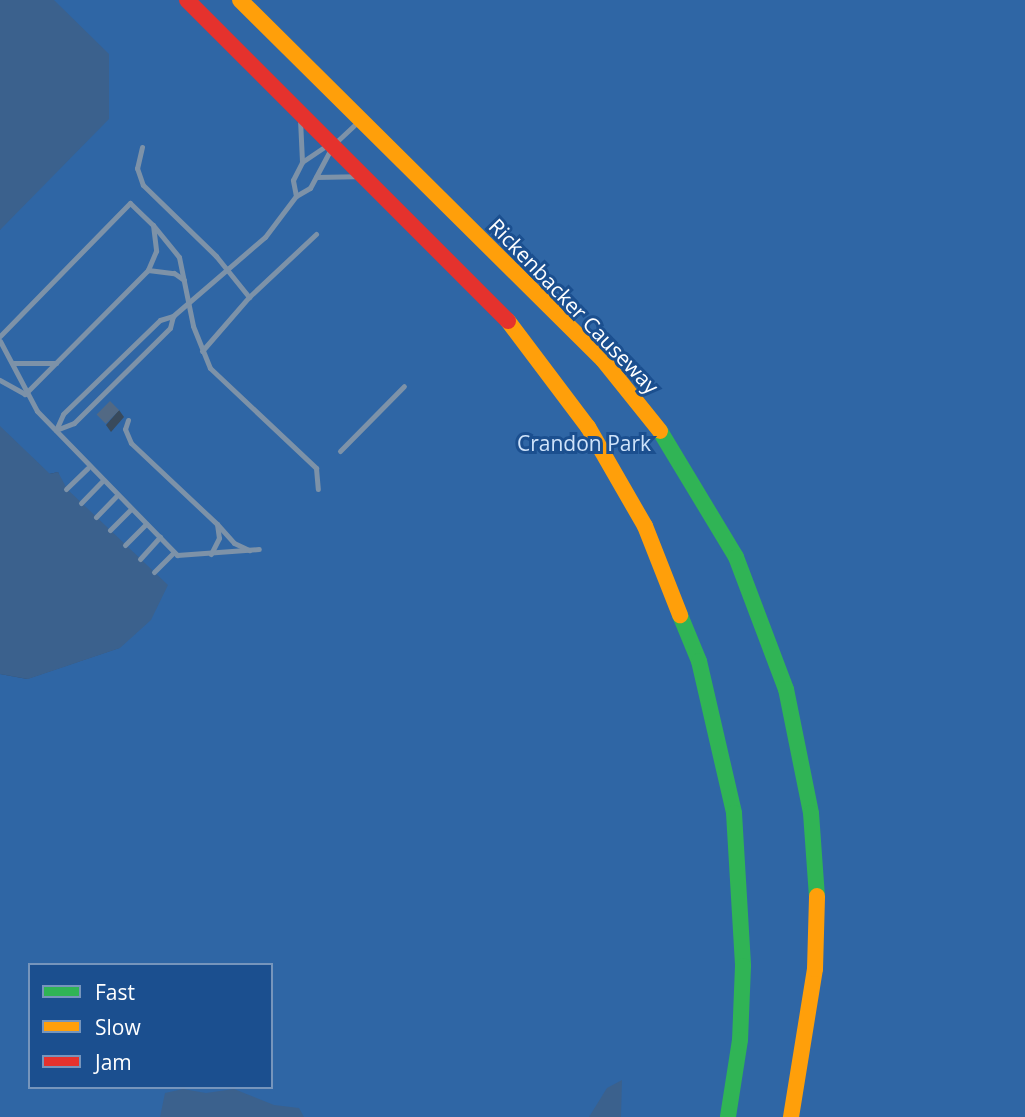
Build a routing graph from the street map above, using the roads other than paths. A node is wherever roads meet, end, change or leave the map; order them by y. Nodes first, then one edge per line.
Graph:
1 (187, 0) edge
2 (240, 0) edge
3 (300, 113) junction
4 (361, 119) junction
5 (333, 145) junction
6 (142, 147) dead end
7 (302, 162) junction
8 (316, 177) junction
9 (368, 179) junction
10 (296, 196) junction
11 (153, 225) junction
12 (316, 234) dead end
13 (148, 270) junction
14 (226, 271) junction
15 (184, 281) junction
16 (249, 297) junction
17 (189, 301) junction
18 (173, 316) junction
19 (0, 339) edge
20 (202, 351) junction
21 (15, 363) junction
22 (55, 363) junction
23 (0, 380) edge
24 (404, 386) dead end
25 (25, 394) junction
26 (128, 420) dead end
27 (56, 430) junction
28 (340, 451) dead end
29 (88, 468) junction
30 (102, 481) junction
31 (66, 489) dead end
32 (318, 489) dead end
33 (117, 495) junction
34 (81, 503) dead end
35 (131, 509) junction
36 (96, 517) dead end
37 (146, 524) junction
38 (217, 524) junction
39 (110, 530) dead end
40 (160, 537) junction
41 (125, 545) dead end
42 (174, 552) junction
43 (211, 554) junction
44 (140, 559) dead end
45 (154, 572) dead end
46 (728, 1117) edge
47 (791, 1117) edge

1 - 3 main road
2 - 4 main road, Rickenbacker Causeway
3 - 5 main road
3 - 7 lane
4 - 5 lane
4 - 47 main road, Rickenbacker Causeway
5 - 7 lane
5 - 8 lane
5 - 9 main road
6 - 14 lane
7 - 10 lane
8 - 9 lane
8 - 10 lane
9 - 46 main road
10 - 14 lane
11 - 13 lane
11 - 15 lane
11 - 19 lane
12 - 16 lane
13 - 15 lane
13 - 22 lane
14 - 16 lane
14 - 17 lane
15 - 17 lane
16 - 20 lane
17 - 18 lane
17 - 20 lane
18 - 27 lane
18 - 27 lane
19 - 21 lane
20 - 32 lane
21 - 22 lane
21 - 25 lane
22 - 25 lane
23 - 25 lane
24 - 28 lane
25 - 27 lane
26 - 38 lane
27 - 29 lane
29 - 30 lane
29 - 31 lane
30 - 33 lane
30 - 34 lane
33 - 35 lane
33 - 36 lane
35 - 37 lane
35 - 39 lane
37 - 40 lane
37 - 41 lane
38 - 43 lane
38 - 43 lane
40 - 42 lane
40 - 44 lane
42 - 43 lane
42 - 45 lane

